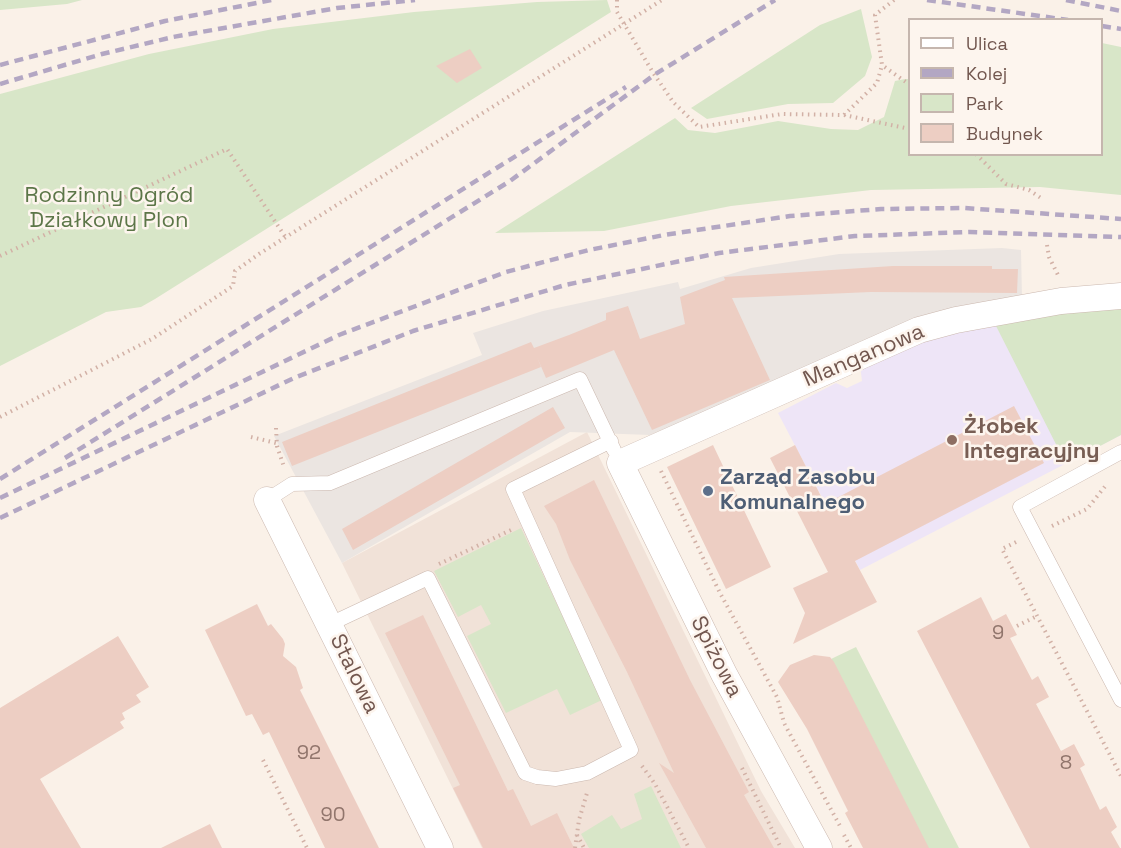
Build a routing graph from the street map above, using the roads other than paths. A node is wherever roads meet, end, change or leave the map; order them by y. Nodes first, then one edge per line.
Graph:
1 (1121, 296) edge
2 (615, 452) junction
3 (1121, 452) edge
4 (267, 500) joint
5 (330, 624) junction
6 (1121, 700) edge
7 (440, 848) edge
8 (819, 848) edge

1 - 2 street, Manganowa
2 - 4 lane
2 - 5 lane
2 - 8 street, Spiżowa
3 - 6 lane
4 - 5 street, Stalowa
5 - 7 street, Stalowa

